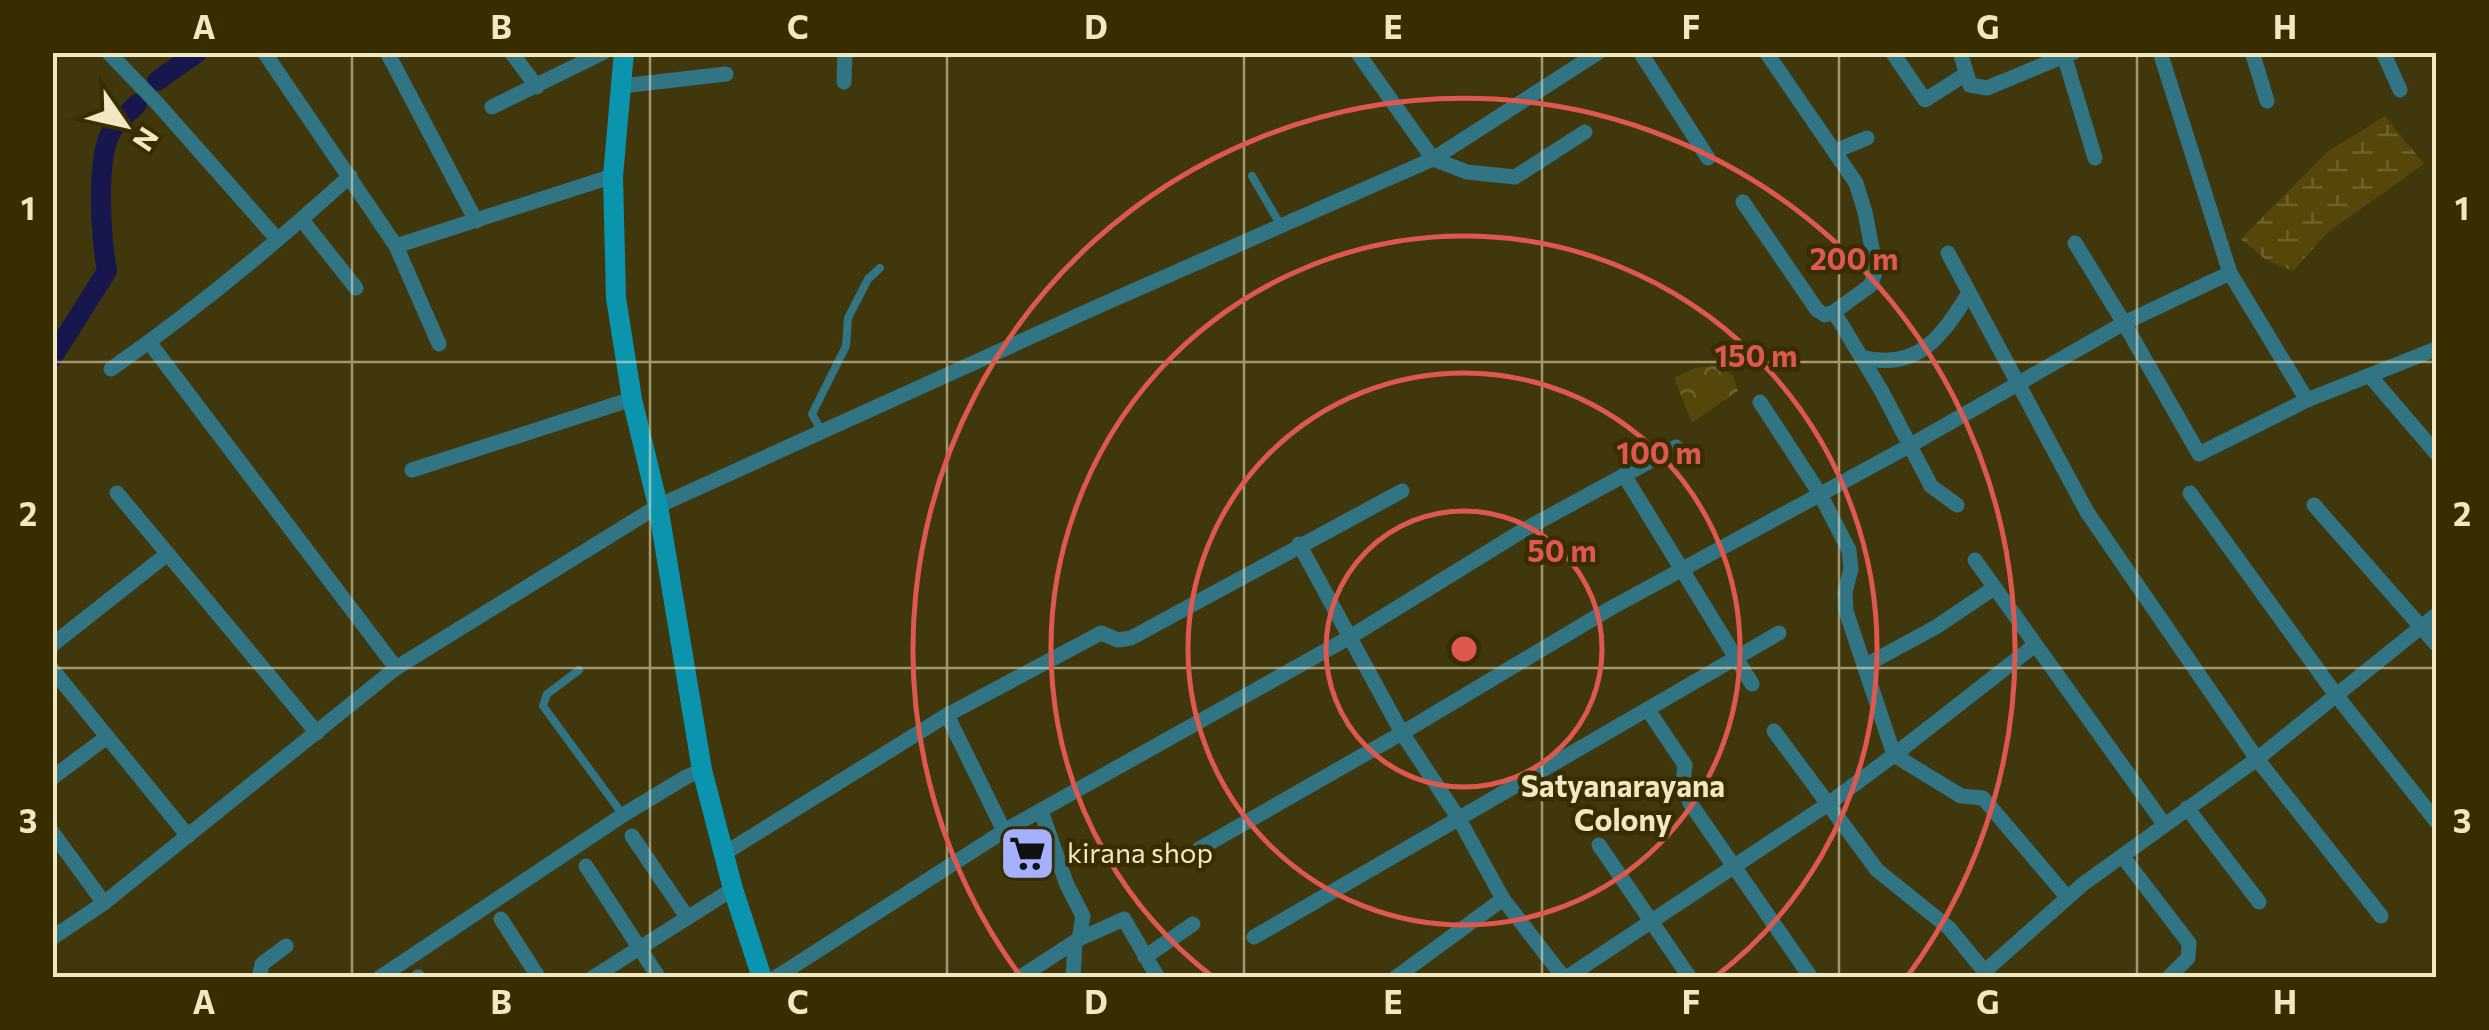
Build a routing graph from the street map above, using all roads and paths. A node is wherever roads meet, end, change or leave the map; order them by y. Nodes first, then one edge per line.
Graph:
1 (108, 52) edge
2 (264, 52) edge
3 (387, 52) edge
4 (511, 52) edge
5 (604, 52) edge
6 (624, 52) edge
7 (845, 52) edge
8 (1357, 52) edge
9 (1599, 52) edge
10 (1640, 52) edge
11 (1766, 52) edge
12 (1892, 52) edge
13 (1960, 52) edge
14 (2160, 52) edge
15 (2252, 52) edge
16 (2383, 52) edge
17 (2067, 54) edge
18 (726, 74) dead end
19 (1966, 74) junction
20 (844, 82) dead end
21 (622, 86) junction
22 (536, 87) junction
23 (2400, 90) dead end
24 (2268, 101) dead end
25 (492, 107) dead end
26 (1585, 132) dead end
27 (1867, 138) dead end
28 (1835, 151) junction
29 (1708, 158) dead end
30 (2095, 158) dead end
31 (1432, 159) junction
32 (350, 176) junction
33 (613, 176) junction
34 (1252, 176) dead end
35 (1743, 202) dead end
36 (302, 220) junction
37 (476, 221) junction
38 (1281, 226) junction
39 (276, 238) junction
40 (2075, 243) dead end
41 (396, 246) junction
42 (1948, 253) dead end
43 (880, 268) dead end
44 (2230, 273) junction
45 (356, 288) dead end
46 (1969, 292) junction
47 (1834, 312) junction
48 (2124, 322) junction
49 (149, 342) junction
50 (438, 344) dead end
51 (2436, 349) edge
52 (1861, 358) junction
53 (111, 369) dead end
54 (2370, 376) junction
55 (2018, 385) junction
56 (632, 398) junction
57 (2308, 400) junction
58 (1760, 402) dead end
59 (822, 432) junction
60 (1909, 446) junction
61 (1676, 447) dead end
62 (2436, 453) edge
63 (412, 470) dead end
64 (1624, 476) junction
65 (1402, 491) dead end
66 (2190, 493) dead end
67 (117, 494) dead end
68 (1820, 494) junction
69 (1957, 505) dead end
70 (2314, 505) dead end
71 (658, 506) junction
72 (1299, 544) junction
73 (166, 555) junction
74 (1975, 560) dead end
75 (1680, 572) junction
76 (1994, 588) junction
77 (2436, 615) edge
78 (2422, 626) junction
79 (1779, 632) dead end
80 (1350, 637) junction
81 (2436, 644) edge
82 (52, 645) edge
83 (2035, 645) junction
84 (1736, 658) junction
85 (1864, 666) junction
86 (396, 668) junction
87 (52, 669) edge
88 (579, 670) dead end
89 (1752, 684) dead end
90 (2336, 695) junction
91 (1648, 710) junction
92 (947, 715) junction
93 (1774, 730) dead end
94 (317, 733) junction
95 (1402, 734) junction
96 (108, 737) junction
97 (1894, 755) junction
98 (2257, 758) junction
99 (702, 770) junction
100 (52, 778) edge
101 (1828, 804) junction
102 (2187, 808) junction
103 (1041, 811) junction
104 (623, 816) junction
105 (1459, 819) junction
106 (2436, 821) edge
107 (2164, 824) junction
108 (1004, 831) junction
109 (52, 832) edge
110 (188, 836) junction
111 (632, 836) dead end
112 (1599, 845) dead end
113 (1198, 849) dead end
114 (725, 853) junction
115 (2123, 857) junction
116 (1734, 865) junction
117 (586, 866) dead end
118 (733, 889) junction
119 (2068, 897) junction
120 (1503, 899) junction
121 (2259, 902) dead end
122 (104, 904) junction
123 (2381, 916) dead end
124 (687, 917) junction
125 (502, 919) dead end
126 (1651, 920) junction
127 (1193, 924) dead end
128 (1254, 937) dead end
129 (52, 938) edge
130 (1077, 940) junction
131 (286, 946) dead end
132 (639, 948) junction
133 (1145, 957) junction
134 (1988, 974) edge
135 (1402, 976) edge
136 (1810, 976) edge
137 (260, 978) edge
138 (379, 978) edge
139 (539, 978) edge
140 (592, 978) edge
141 (659, 978) edge
142 (762, 978) edge
143 (775, 978) edge
144 (1019, 978) edge
145 (1072, 978) edge
146 (1158, 978) edge
147 (1565, 978) edge
148 (1690, 978) edge
149 (2168, 978) edge

1 - 39 street
2 - 32 street
3 - 37 street
4 - 22 street
5 - 22 street
6 - 21 street
7 - 20 street
8 - 31 street
9 - 31 street
10 - 29 street
11 - 28 street
12 - 19 street
13 - 19 street
14 - 44 street
15 - 24 street
16 - 23 street
17 - 19 street
17 - 30 street
18 - 21 street
21 - 33 street
22 - 25 street
26 - 31 street
27 - 28 street
28 - 47 street
31 - 38 street
32 - 36 street
32 - 41 street
33 - 37 street
33 - 56 street
34 - 38 lane
35 - 47 street
36 - 39 street
36 - 45 street
37 - 41 street
38 - 59 street
39 - 49 street
40 - 48 street
41 - 50 street
42 - 46 street
43 - 59 lane
44 - 48 street
44 - 57 street
46 - 52 street
46 - 55 street
47 - 52 street
48 - 55 street
48 - 57 street
49 - 53 street
49 - 86 street
51 - 54 street
52 - 60 street
54 - 57 street
54 - 62 street
55 - 60 street
55 - 98 street
56 - 63 street
56 - 71 street
58 - 68 street
59 - 71 street
60 - 68 street
60 - 69 street
61 - 64 street
64 - 75 street
64 - 80 street
65 - 72 street
66 - 90 street
67 - 73 street
68 - 75 street
68 - 85 street
70 - 78 street
71 - 86 street
71 - 99 street
72 - 80 street
72 - 92 street
73 - 82 street
73 - 94 street
74 - 76 street
75 - 84 street
75 - 95 street
76 - 83 street
76 - 85 street
77 - 78 street
78 - 81 street
78 - 90 street
79 - 84 street
80 - 95 street
80 - 103 street
83 - 97 street
83 - 107 street
84 - 89 street
84 - 91 street
85 - 97 street
86 - 94 street
87 - 96 street
88 - 104 lane
90 - 98 street
90 - 106 street
91 - 105 street
91 - 116 street
92 - 108 street
92 - 114 street
93 - 101 street
94 - 110 street
95 - 105 street
95 - 113 street
96 - 100 street
96 - 110 street
97 - 101 street
97 - 119 street
98 - 102 street
98 - 123 street
99 - 104 street
99 - 114 street
101 - 116 street
101 - 134 street
102 - 107 street
102 - 121 street
103 - 108 street
103 - 130 street
104 - 138 street
105 - 120 street
105 - 128 street
107 - 115 street
108 - 143 street
109 - 122 street
110 - 122 street
111 - 124 street
112 - 126 street
114 - 118 street
115 - 119 street
115 - 149 street
116 - 126 street
116 - 136 street
117 - 132 street
118 - 124 street
118 - 142 street
119 - 134 street
120 - 135 street
120 - 147 street
122 - 129 street
124 - 132 street
125 - 139 street
126 - 147 street
126 - 148 street
127 - 133 street
130 - 133 street
130 - 144 street
130 - 145 street
131 - 137 street
132 - 140 street
132 - 141 street
133 - 146 street

